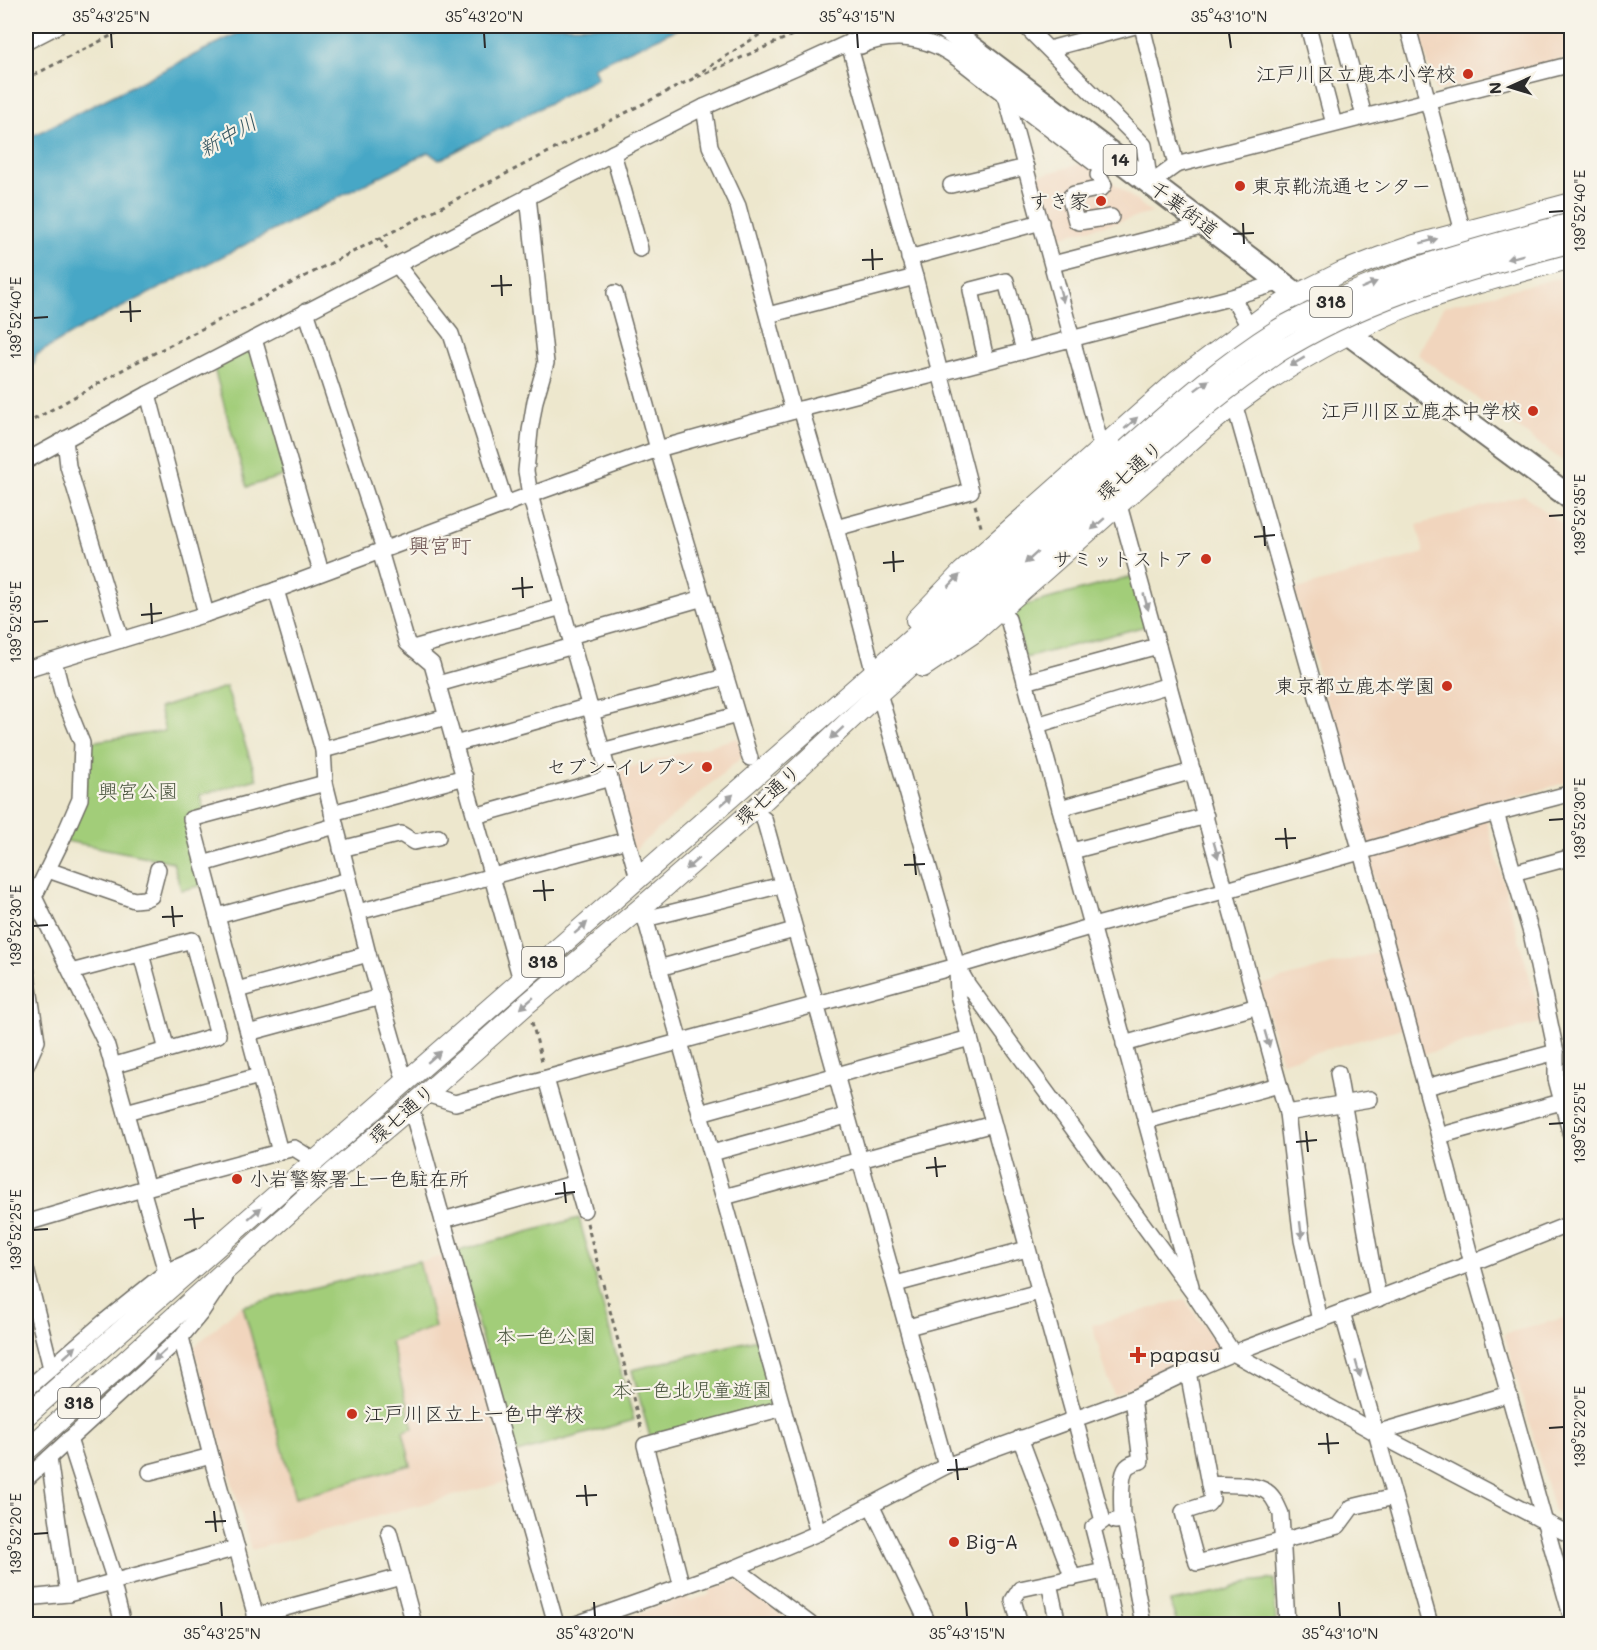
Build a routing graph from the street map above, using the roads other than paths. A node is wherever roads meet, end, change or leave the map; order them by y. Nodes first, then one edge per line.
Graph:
1 (57, 26) edge
2 (885, 26) edge
3 (943, 26) edge
4 (1025, 26) edge
5 (1135, 26) edge
6 (1142, 26) edge
7 (1308, 26) edge
8 (1340, 26) edge
9 (1409, 26) edge
10 (26, 42) edge
11 (1049, 48) junction
12 (850, 51) junction
13 (1572, 64) edge
14 (796, 67) junction
15 (1006, 96) junction
16 (1428, 99) junction
17 (704, 106) junction
18 (1364, 116) junction
19 (1334, 124) junction
20 (613, 153) junction
21 (1118, 158) junction
22 (1176, 165) junction
23 (1026, 167) junction
24 (1098, 175) dead end
25 (1150, 183) junction
26 (951, 185) dead end
27 (528, 196) junction
28 (1572, 203) edge
29 (1111, 217) dead end
30 (1041, 222) junction
31 (1572, 223) edge
32 (1205, 225) junction
33 (1463, 232) junction
34 (1572, 242) edge
35 (640, 249) dead end
36 (909, 258) junction
37 (1572, 258) edge
38 (1053, 264) junction
39 (397, 265) junction
40 (915, 278) junction
41 (1289, 288) junction
42 (615, 293) dead end
43 (1229, 298) junction
44 (306, 311) junction
45 (768, 315) junction
46 (1249, 327) junction
47 (1349, 334) junction
48 (1072, 338) junction
49 (254, 339) junction
50 (1221, 347) junction
51 (1024, 351) junction
52 (986, 360) junction
53 (939, 373) junction
54 (148, 394) junction
55 (1234, 404) junction
56 (797, 410) junction
57 (65, 439) junction
58 (658, 449) junction
59 (1102, 449) junction
60 (1132, 457) junction
61 (26, 461) edge
62 (530, 495) junction
63 (1572, 498) edge
64 (506, 505) junction
65 (1119, 505) junction
66 (836, 528) junction
67 (382, 550) junction
68 (321, 572) junction
69 (276, 590) junction
70 (702, 598) junction
71 (562, 607) junction
72 (206, 614) junction
73 (1008, 618) dead end
74 (121, 640) junction
75 (571, 641) junction
76 (1158, 646) junction
77 (413, 648) junction
78 (54, 661) junction
79 (26, 669) edge
80 (874, 672) junction
81 (725, 677) junction
82 (1025, 682) junction
83 (438, 684) junction
84 (1169, 685) junction
85 (879, 693) junction
86 (590, 709) junction
87 (737, 715) junction
88 (447, 717) junction
89 (1037, 725) junction
90 (455, 744) junction
91 (323, 750) junction
92 (602, 752) junction
93 (750, 758) dead end
94 (1193, 771) junction
95 (465, 777) junction
96 (610, 778) junction
97 (325, 783) junction
98 (1572, 793) edge
99 (1060, 808) junction
100 (1496, 813) junction
101 (475, 816) junction
102 (1206, 816) junction
103 (764, 819) dead end
104 (334, 820) junction
105 (438, 837) dead end
106 (627, 840) junction
107 (341, 849) junction
108 (1072, 851) junction
109 (1361, 852) junction
110 (1572, 857) edge
111 (203, 864) junction
112 (158, 868) dead end
113 (48, 870) junction
114 (1513, 873) junction
115 (492, 875) junction
116 (638, 878) junction
117 (349, 880) junction
118 (782, 885) junction
119 (1227, 890) junction
120 (34, 897) junction
121 (357, 912) junction
122 (644, 913) junction
123 (26, 915) edge
124 (217, 916) junction
125 (1093, 926) junction
126 (794, 930) junction
127 (141, 954) junction
128 (368, 954) junction
129 (957, 966) junction
130 (26, 968) edge
131 (659, 968) junction
132 (71, 972) junction
133 (522, 980) junction
134 (237, 990) junction
135 (381, 998) junction
136 (816, 1005) junction
137 (1258, 1006) junction
138 (30, 1024) edge
139 (248, 1033) junction
140 (970, 1038) junction
141 (680, 1042) junction
142 (1124, 1044) junction
143 (167, 1050) junction
144 (1556, 1052) junction
145 (26, 1066) edge
146 (112, 1066) junction
147 (1338, 1073) dead end
148 (260, 1076) junction
149 (835, 1076) junction
150 (546, 1078) junction
151 (405, 1082) junction
152 (1280, 1084) junction
153 (1426, 1088) junction
154 (1370, 1099) dead end
155 (418, 1101) junction
156 (1561, 1102) junction
157 (1344, 1103) junction
158 (126, 1112) junction
159 (700, 1113) junction
160 (1287, 1113) junction
161 (846, 1116) junction
162 (1146, 1120) junction
163 (993, 1124) junction
164 (1439, 1136) junction
165 (1572, 1139) edge
166 (280, 1152) junction
167 (712, 1153) junction
168 (858, 1160) junction
169 (315, 1161) junction
170 (576, 1183) junction
171 (145, 1189) junction
172 (724, 1197) junction
173 (584, 1210) road end
174 (443, 1220) junction
175 (26, 1223) edge
176 (1572, 1223) edge
177 (1027, 1250) junction
178 (211, 1251) junction
179 (236, 1261) junction
180 (1472, 1263) junction
181 (26, 1269) edge
182 (166, 1272) junction
183 (896, 1284) junction
184 (1039, 1292) junction
185 (1194, 1294) junction
186 (29, 1298) edge
187 (1378, 1299) junction
188 (1342, 1312) junction
189 (1320, 1320) junction
190 (908, 1327) junction
191 (181, 1337) junction
192 (1233, 1353) junction
193 (51, 1368) junction
194 (1188, 1372) junction
195 (26, 1390) edge
196 (1509, 1394) junction
197 (1133, 1398) junction
198 (783, 1408) junction
199 (26, 1416) edge
200 (1074, 1419) junction
201 (1376, 1433) junction
202 (1020, 1438) junction
203 (69, 1439) junction
204 (26, 1451) edge
205 (212, 1456) junction
206 (50, 1458) junction
207 (946, 1466) junction
208 (150, 1472) dead end
209 (26, 1479) edge
210 (1209, 1484) junction
211 (1394, 1497) junction
212 (871, 1505) junction
213 (1122, 1520) junction
214 (1103, 1521) junction
215 (1544, 1521) junction
216 (389, 1532) dead end
217 (818, 1533) junction
218 (1572, 1536) edge
219 (1283, 1540) junction
220 (237, 1548) junction
221 (735, 1568) junction
222 (1104, 1571) junction
223 (401, 1577) junction
224 (1074, 1578) junction
225 (112, 1581) junction
226 (1049, 1583) junction
227 (682, 1587) junction
228 (68, 1594) junction
229 (26, 1598) edge
230 (926, 1619) dead end
231 (1572, 1619) edge
232 (257, 1620) edge
233 (123, 1624) edge
234 (414, 1624) edge
235 (556, 1624) edge
236 (576, 1624) edge
237 (810, 1624) edge
238 (1020, 1624) edge
239 (1058, 1624) edge
240 (1115, 1624) edge
241 (1143, 1624) edge
242 (1287, 1624) edge
243 (1430, 1624) edge

1 - 10 street
2 - 14 street
3 - 21 highway, 千葉街道 / 14
4 - 11 street
5 - 11 street
6 - 22 street
7 - 19 street
8 - 18 street
9 - 16 street
11 - 25 street
12 - 14 street
12 - 15 street
12 - 36 street
13 - 16 street
14 - 17 street
15 - 21 street
15 - 23 street
16 - 18 street
16 - 33 street
17 - 20 street
17 - 45 street
18 - 19 street
19 - 22 street
20 - 27 street
20 - 35 street
21 - 25 highway, 千葉街道 / 14
22 - 25 street
23 - 26 street
23 - 30 street
24 - 29 street
25 - 32 highway, 千葉街道 / 14
27 - 39 street
27 - 62 street
28 - 33 main road
30 - 36 street
30 - 38 street
60 -> 31 main road, 環七通り / 318, bridge
32 - 38 street
32 - 41 highway, 千葉街道 / 14
41 -> 33 main road
34 -> 60 main road, 環七通り / 318, bridge
36 - 40 street
37 - 47 main road
38 -> 48 street
39 - 44 street
39 - 64 street
40 - 45 street
40 - 53 street
41 - 43 street
41 - 46 main road
41 - 47 highway, 千葉街道 / 14
42 - 58 street
43 - 46 street
43 - 48 street
44 - 49 street
44 - 67 street
45 - 56 street
46 - 50 main road
47 -> 55 main road
47 - 63 highway, 千葉街道 / 14
48 - 51 street
48 - 59 street
49 - 54 street
49 - 68 street
50 - 55 street
59 -> 50 main road
51 - 52 street
51 - 52 street
52 - 53 street
53 - 56 street
53 - 66 street
54 - 57 street
54 - 72 street
55 - 65 main road
55 - 109 street
56 - 58 street
56 - 66 street
57 - 61 street
57 - 74 street
58 - 62 street
58 - 70 street
80 -> 59 main road
60 - 80 main road, 環七通り / 318
60 -> 85 main road, 環七通り / 318
62 - 64 street
62 - 71 street
64 - 67 street
65 -> 76 street
65 -> 85 main road
66 - 80 street
67 - 68 street
67 - 77 street
68 - 69 street
69 - 72 street
69 - 91 street
70 - 75 street
70 - 81 street
71 - 75 street
71 - 77 street
72 - 74 street
73 - 82 street
74 - 78 street
75 - 83 street
75 - 86 street
76 - 82 street
76 - 84 street
77 - 83 street
78 - 79 street
78 - 113 street
80 - 85 street
116 -> 80 main road, 環七通り / 318
81 - 86 street
81 - 87 street
82 - 89 street
83 - 88 street
84 - 89 street
84 - 94 street
85 -> 122 main road, 環七通り / 318
85 - 129 street
86 - 90 street
86 - 92 street
87 - 92 street
87 - 93 street
88 - 90 street
88 - 91 street
89 - 99 street
90 - 95 street
91 - 97 street
92 - 96 street
94 - 99 street
94 - 102 street
95 - 101 street
95 - 104 street
96 - 101 street
96 - 106 street
97 - 104 street
97 - 111 street
98 - 100 street
99 - 108 street
100 - 109 street
100 - 114 street
101 - 115 street
102 - 108 street
102 -> 119 street
103 - 118 street
104 - 107 street
104 - 111 street
105 - 107 street
106 - 115 street
106 - 116 street
107 - 117 street
108 - 125 street
109 - 119 street
109 - 153 street
110 - 114 street
111 - 124 street
112 - 113 street
113 - 120 street
114 - 144 street
115 - 121 street
115 - 133 street
133 -> 116 main road, 環七通り / 318
117 - 121 street
117 - 124 street
118 - 122 street
118 - 126 street
119 - 125 street
119 - 137 street
120 - 123 street
120 - 132 street
121 - 128 street
122 - 131 street
122 -> 155 main road, 環七通り / 318
124 - 134 street
125 - 129 street
125 - 142 street
126 - 131 street
126 - 136 street
127 - 132 street
127 - 143 street
127 - 143 street
128 - 134 street
128 - 135 street
129 - 136 street
129 - 140 street
129 - 185 street
130 - 138 street
131 - 141 street
132 - 146 street
151 -> 133 main road, 環七通り / 318
134 - 139 street
135 - 139 street
135 - 151 street
136 - 141 street
136 - 149 street
137 - 142 street
137 -> 152 street
138 - 145 street
139 - 148 street
140 - 149 street
140 - 163 street
141 - 150 street
141 - 159 street
142 - 162 street
143 - 146 street
144 - 153 street
144 - 156 street
146 - 158 street
147 - 157 street
148 - 158 street
148 - 166 street
149 - 159 street
149 - 161 street
150 - 155 street
150 - 170 street
151 - 169 main road, 環七通り / 318
152 - 160 street
152 - 162 street
153 - 164 street
154 - 157 street
155 - 174 street
155 - 179 main road, 環七通り / 318
156 - 164 street
156 - 165 street
157 - 160 street
157 - 187 street
158 - 171 street
159 - 167 street
160 -> 189 street
161 - 167 street
161 - 168 street
162 - 185 street
163 - 168 street
163 - 177 street
164 - 180 street
166 - 169 street
166 - 171 street
167 - 172 street
168 - 172 street
168 - 183 street
178 -> 169 main road, 環七通り / 318
170 - 173 street
170 - 174 street
171 - 175 street
171 - 182 street
172 - 198 street
174 - 235 street
176 - 180 street
177 - 183 street
177 - 184 street
178 - 182 street
178 - 199 main road, 環七通り / 318
179 - 191 street
179 - 204 main road, 環七通り / 318
180 - 187 street
180 - 196 street
181 - 186 street
193 -> 182 street
183 - 190 street
184 - 190 street
184 - 200 street
185 - 192 street
186 - 193 street
187 - 188 street
188 - 189 street
188 -> 201 street
189 - 192 street
190 - 207 street
191 -> 203 street
191 - 205 street
192 - 194 street
192 - 201 street
193 - 195 street
194 - 197 street
194 - 210 street
196 - 201 street
196 - 215 street
197 - 200 street
197 - 213 street
198 - 217 street
198 - 227 street
200 - 202 street
200 - 214 street
201 - 211 street
201 - 215 street
202 - 207 street
202 - 224 street
203 - 206 street
203 - 225 street
205 - 208 street
205 - 220 street
206 - 209 street
206 - 228 street
207 - 212 street
210 - 219 street
210 - 219 street
211 - 219 street
211 - 243 street
212 - 217 street
212 - 230 street
213 - 214 street
213 - 241 street
214 - 222 street
215 - 218 street
215 - 231 street
216 - 223 street
217 - 221 street
219 - 242 street
220 - 225 street
220 - 232 street
221 - 227 street
221 - 237 street
222 - 224 street
222 - 240 street
223 - 232 street
223 - 234 street
224 - 226 street
225 - 228 street
225 - 233 street
226 - 238 street
226 - 239 street
227 - 236 street
228 - 229 street

